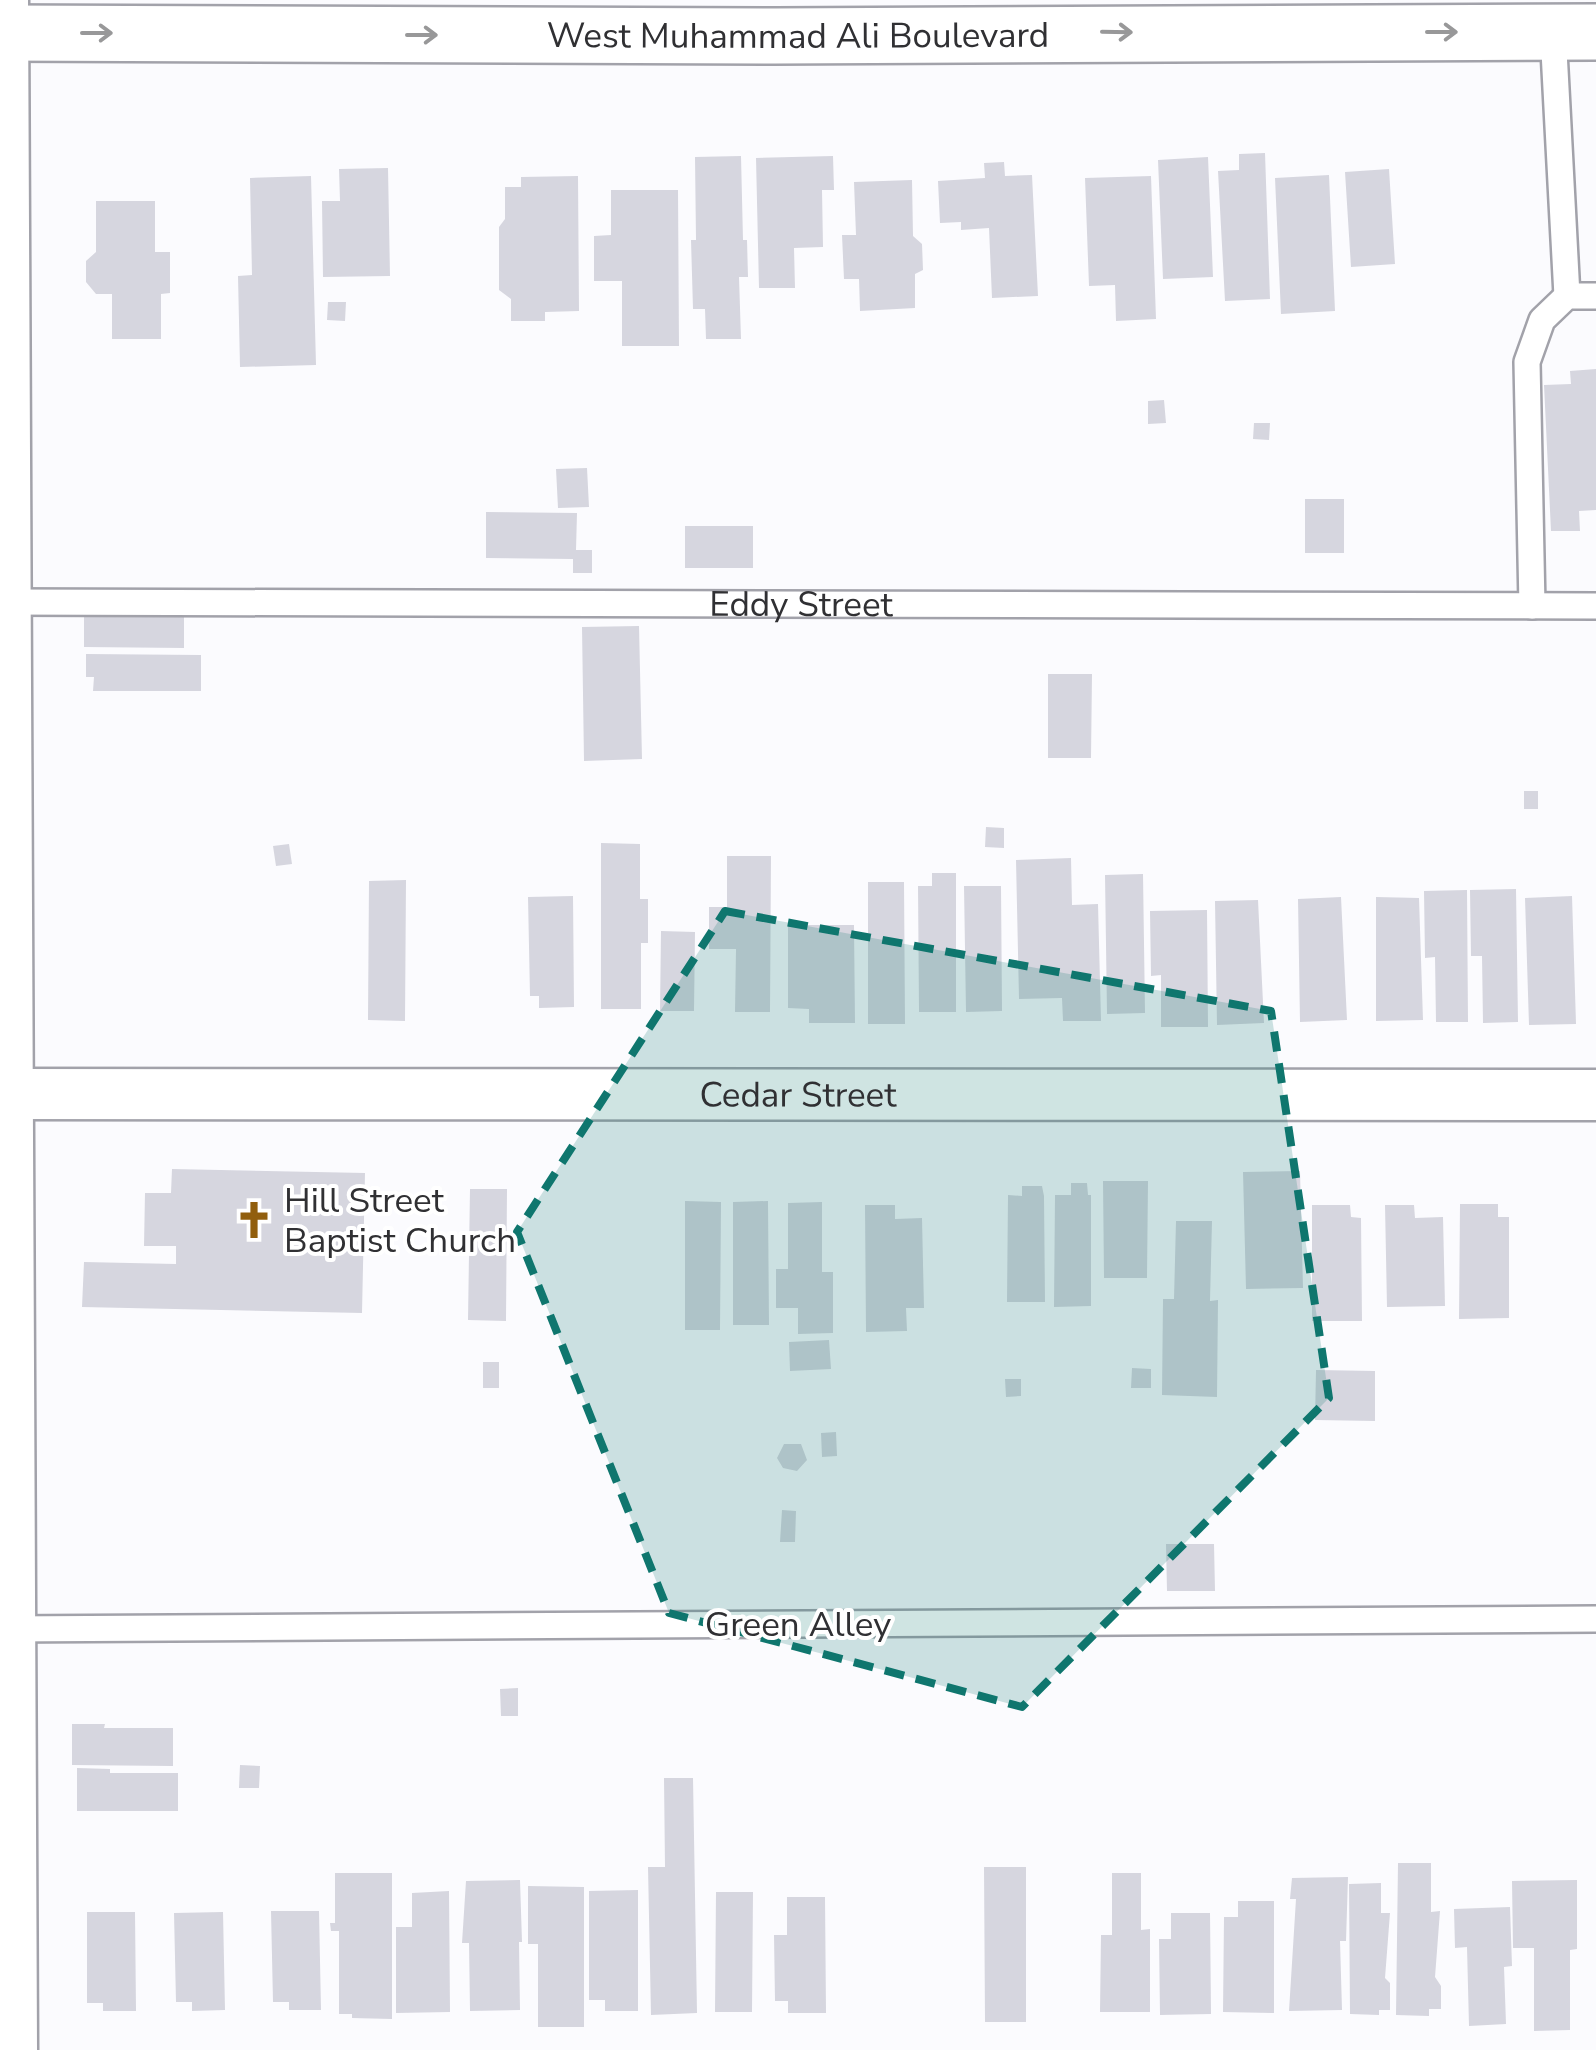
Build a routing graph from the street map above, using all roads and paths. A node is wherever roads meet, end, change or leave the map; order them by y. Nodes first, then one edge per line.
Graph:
1 (2, 22) edge
2 (1574, 32) edge
3 (1567, 296) junction
4 (1596, 296) edge
5 (4, 580) edge
6 (1532, 606) junction
7 (1596, 606) edge
8 (4, 1094) edge
9 (1596, 1095) edge
10 (1596, 1620) edge
11 (5, 1629) edge
12 (12, 2050) edge

1 -> 2 main road, West Muhammad Ali Boulevard
1 - 5 street
2 - 3 lane
3 - 4 lane
3 - 6 lane
5 - 6 lane, Eddy Street
5 - 8 street
6 - 7 lane, Eddy Street
8 - 9 street, Cedar Street
8 - 11 street
10 - 11 lane, Green Alley
11 - 12 street

